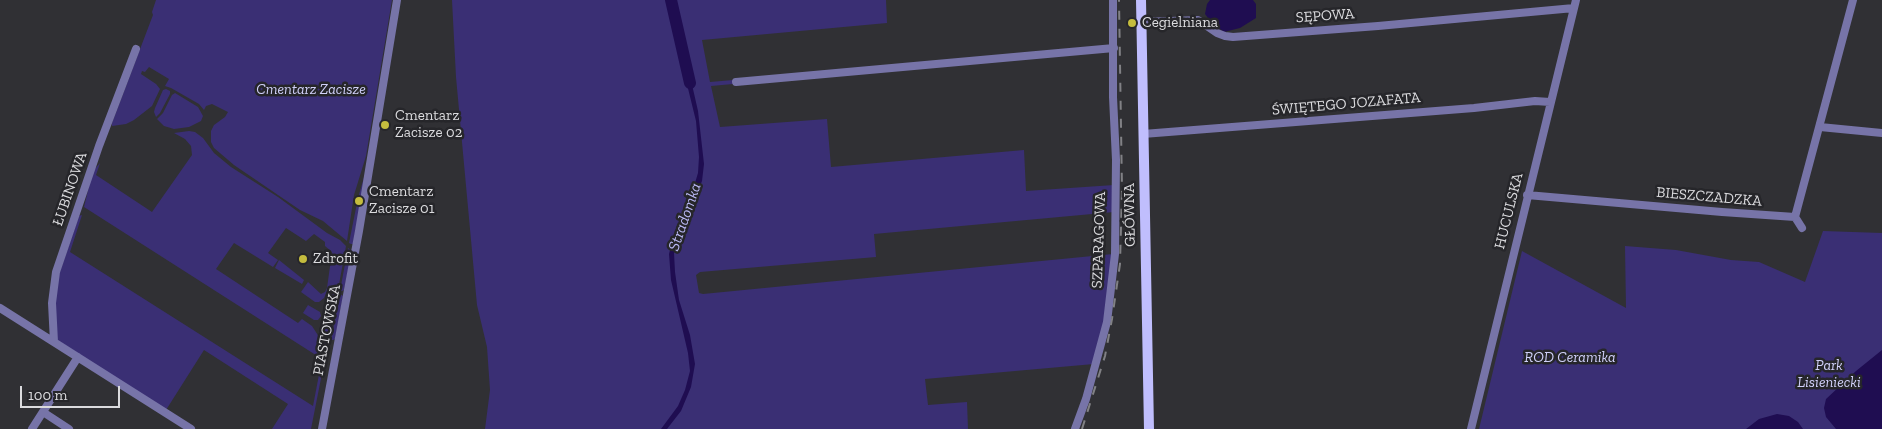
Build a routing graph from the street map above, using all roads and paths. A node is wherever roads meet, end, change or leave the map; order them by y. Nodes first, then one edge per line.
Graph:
1 (397, 0) edge
2 (1113, 0) edge
3 (1141, 0) edge
4 (1853, 0) edge
5 (1575, 4) edge
6 (1141, 22) junction
7 (1114, 48) junction
8 (136, 49) dead end
9 (736, 82) dead end
10 (1550, 102) junction
11 (1820, 127) junction
12 (1882, 133) edge
13 (1143, 134) junction
14 (1527, 195) junction
15 (1795, 217) junction
16 (1802, 228) dead end
17 (0, 308) edge
18 (54, 342) junction
19 (78, 357) junction
20 (43, 412) junction
21 (32, 429) edge
22 (69, 429) edge
23 (191, 429) edge
24 (322, 429) edge
25 (1075, 429) edge
26 (1149, 429) edge
27 (1471, 429) edge

1 - 24 street, PIASTOWSKA
2 - 7 street, SZPARAGOWA
3 - 6 main road, GŁÓWNA
4 - 11 street
5 - 6 street, SĘPOWA
5 - 10 street, HUCULSKA
6 - 13 main road, GŁÓWNA
7 - 9 street
7 - 25 street, SZPARAGOWA
8 - 18 street, ŁUBINOWA
10 - 13 street, ŚWIĘTEGO JOZAFATA
10 - 14 street, HUCULSKA
11 - 12 street
11 - 15 street
13 - 26 main road, GŁÓWNA
14 - 15 street, BIESZCZADZKA
14 - 27 street, HUCULSKA
15 - 16 street
17 - 18 street
18 - 19 street
19 - 20 street
19 - 23 street
20 - 21 street
20 - 22 street

